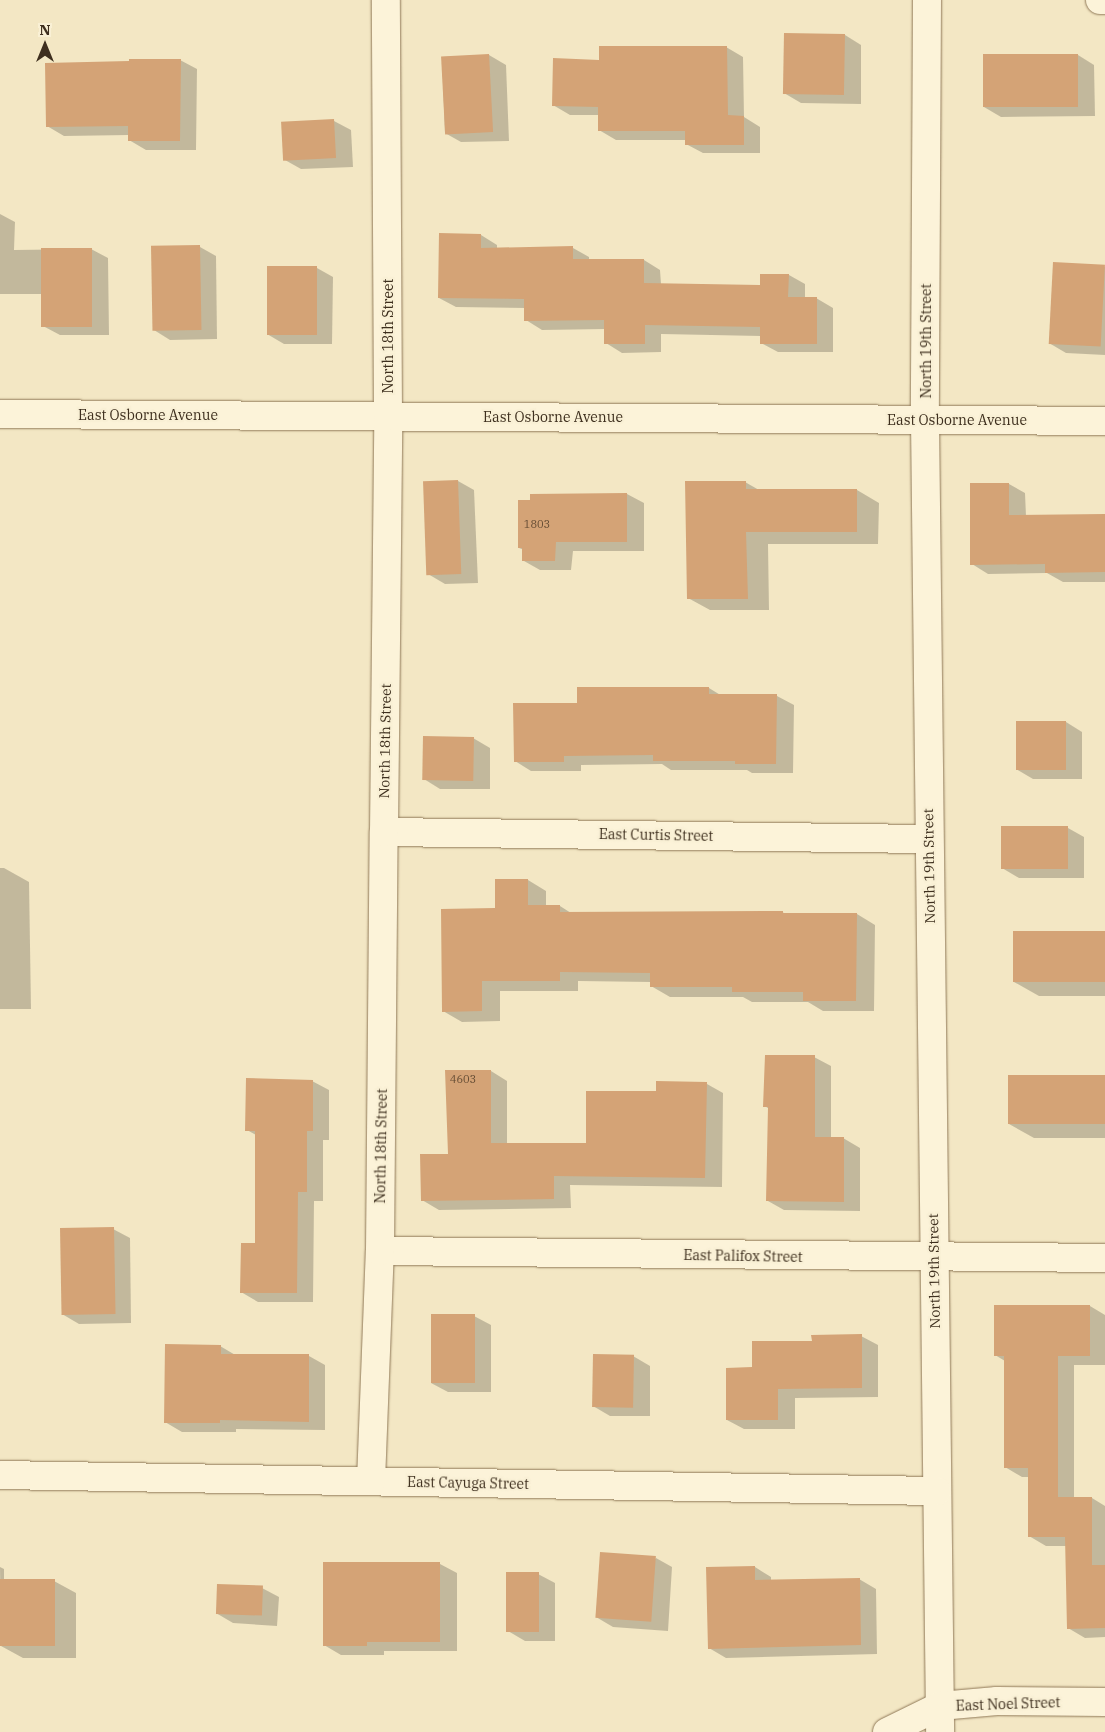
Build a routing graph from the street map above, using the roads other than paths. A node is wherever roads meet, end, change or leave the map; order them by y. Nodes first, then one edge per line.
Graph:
1 (386, 0) edge
2 (927, 0) edge
3 (1100, 0) edge
4 (1105, 0) edge
5 (0, 414) edge
6 (388, 416) junction
7 (925, 420) junction
8 (1105, 421) edge
9 (384, 832) junction
10 (928, 839) junction
11 (380, 1252) junction
12 (934, 1258) junction
13 (1105, 1258) edge
14 (0, 1475) edge
15 (371, 1481) junction
16 (937, 1491) junction
17 (1105, 1702) edge
18 (940, 1719) edge
19 (887, 1732) edge

1 - 6 street, North 18th Street
2 - 7 street, North 19th Street
3 - 4 street
5 - 6 street, East Osborne Avenue
6 - 7 street, East Osborne Avenue
6 - 9 street, North 18th Street
7 - 8 street, East Osborne Avenue
7 - 10 street, North 19th Street
9 - 10 street, East Curtis Street
9 - 11 street, North 18th Street
10 - 12 street, North 19th Street
11 - 12 street, East Palifox Street
11 - 15 street, North 18th Street
12 - 13 street, East Palifox Street
12 - 16 street, North 19th Street
14 - 15 street, East Cayuga Street
15 - 16 street, East Cayuga Street
16 - 18 street, North 19th Street
17 - 18 street, East Noel Street
18 - 19 street, East Noel Street

